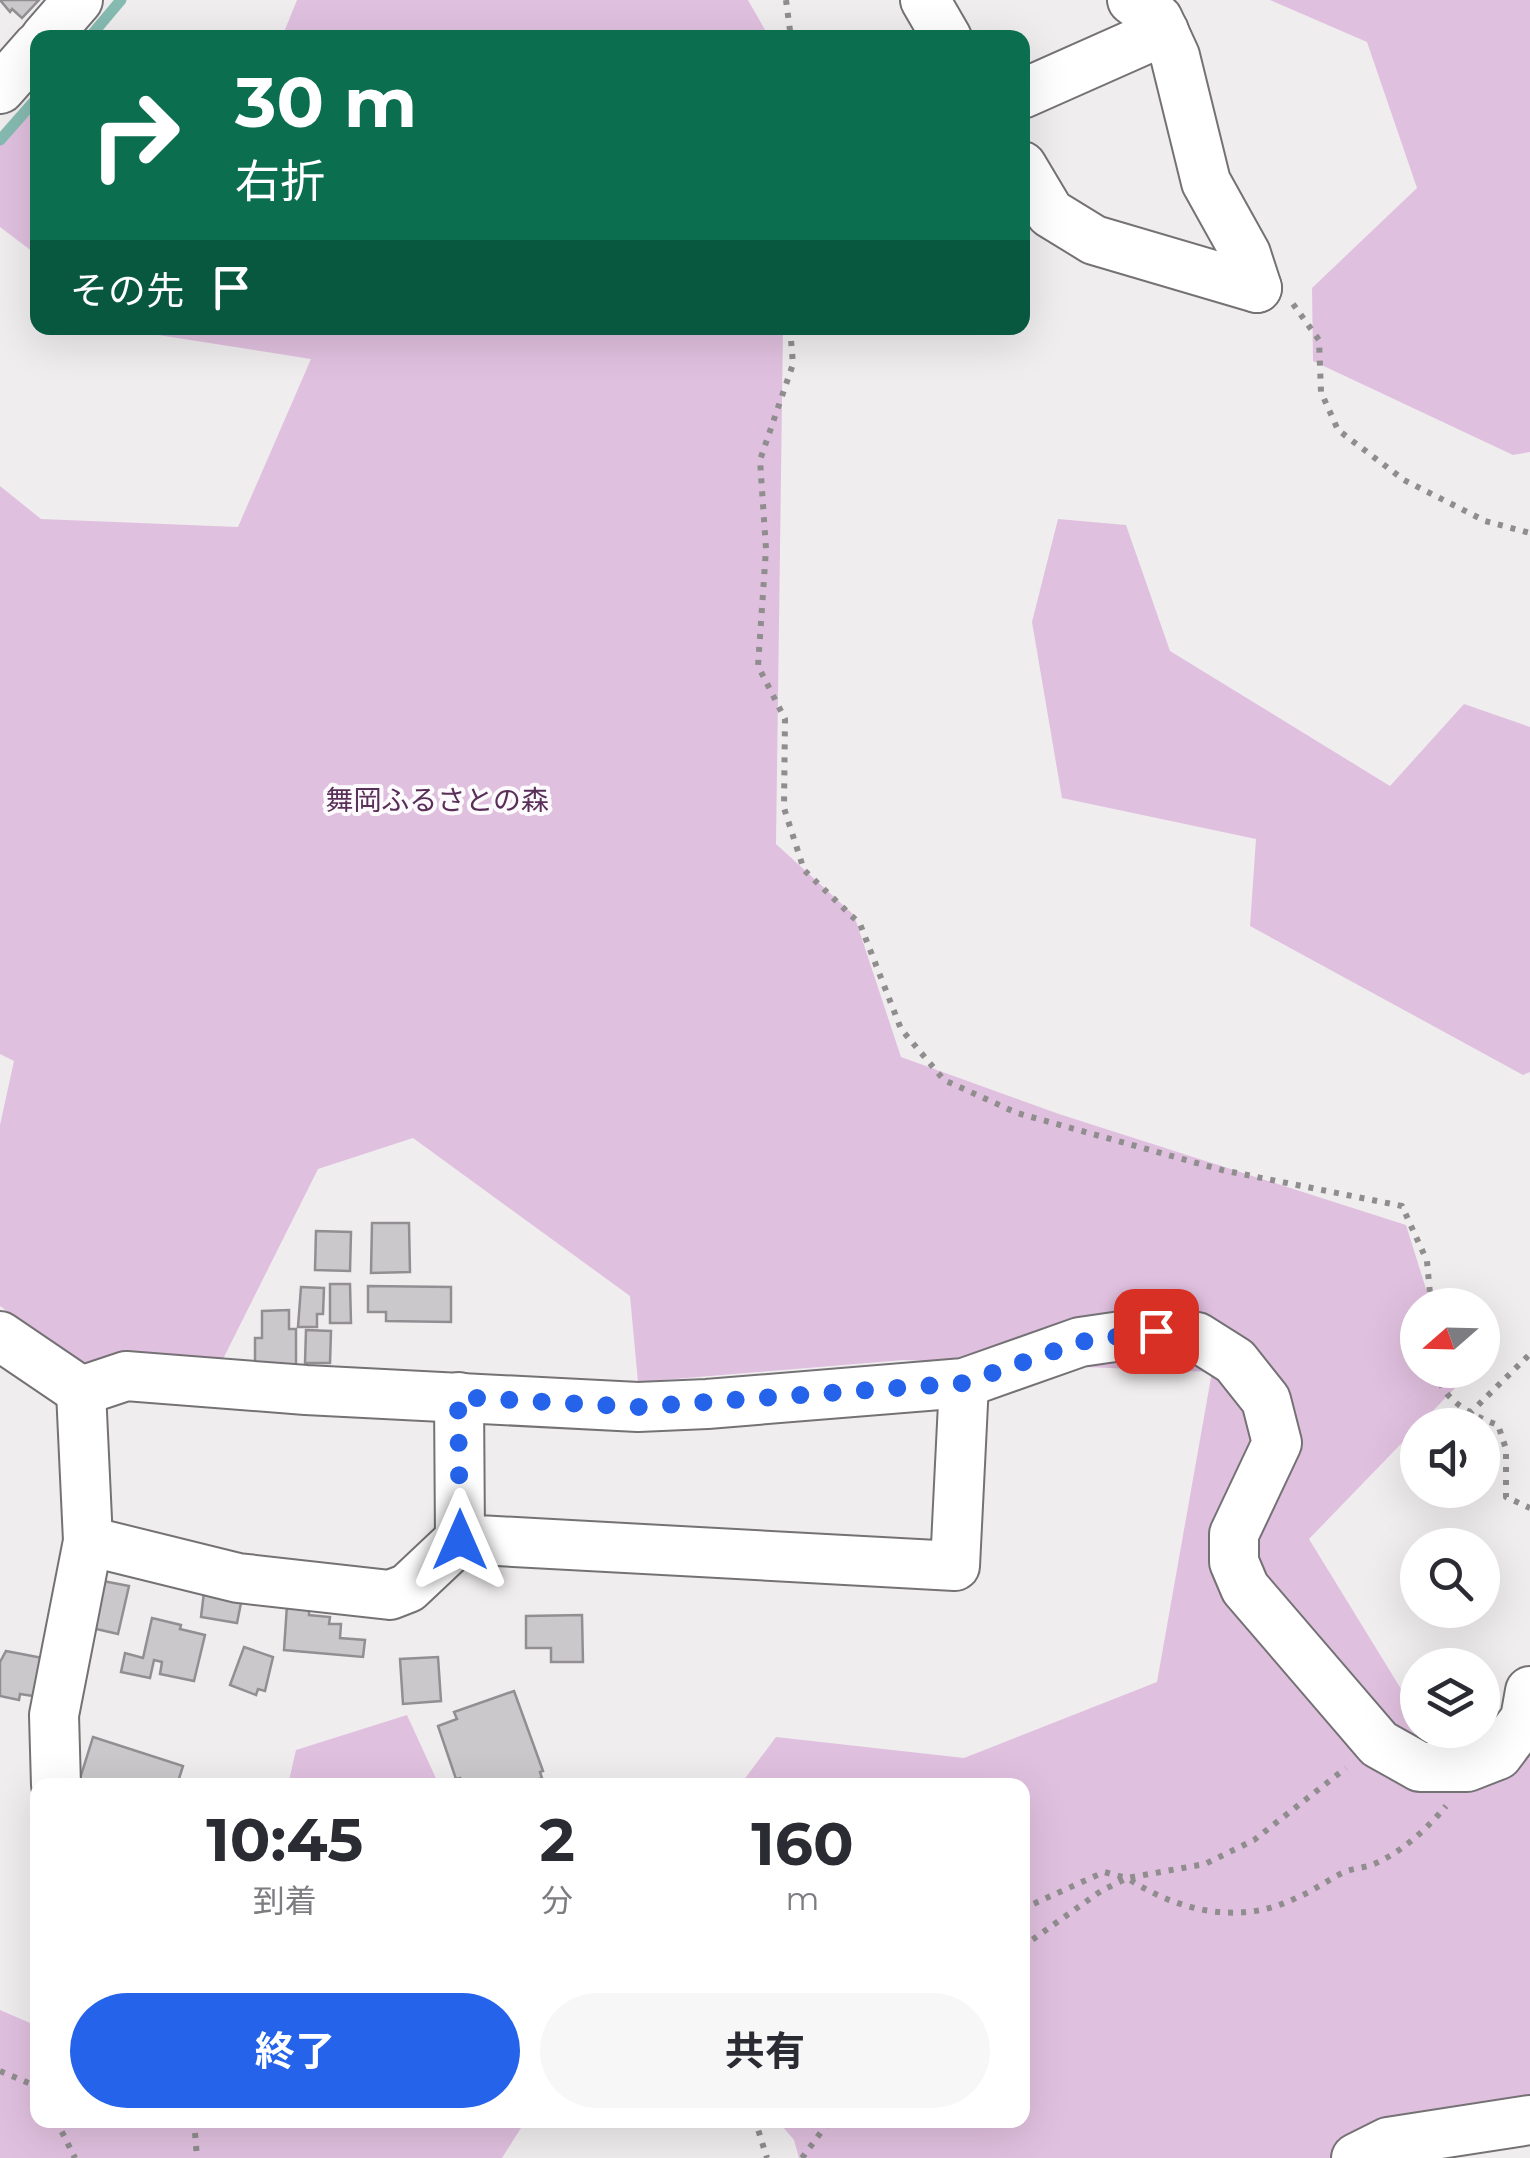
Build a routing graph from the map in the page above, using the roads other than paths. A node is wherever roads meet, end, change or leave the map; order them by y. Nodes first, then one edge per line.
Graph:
1 (78, 0) edge
2 (925, 0) edge
3 (1148, 15) edge
4 (52, 30) edge
5 (942, 30) edge
6 (30, 55) edge
7 (0, 89) edge
8 (1030, 89) edge
9 (1030, 179) edge
10 (0, 1336) edge
11 (964, 1383) junction
12 (82, 1391) junction
13 (458, 1397) junction
14 (460, 1540) junction
15 (88, 1541) junction
16 (1530, 1690) edge
17 (56, 1778) edge
18 (1530, 2120) edge
19 (1356, 2158) edge

1 - 4 street
2 - 5 street
3 - 8 street
3 - 9 street
6 - 7 street
10 - 12 street
11 - 13 street
11 - 14 street
11 - 16 street
12 - 13 street
12 - 15 street
13 - 14 street
14 - 15 street
15 - 17 street
18 - 19 street

